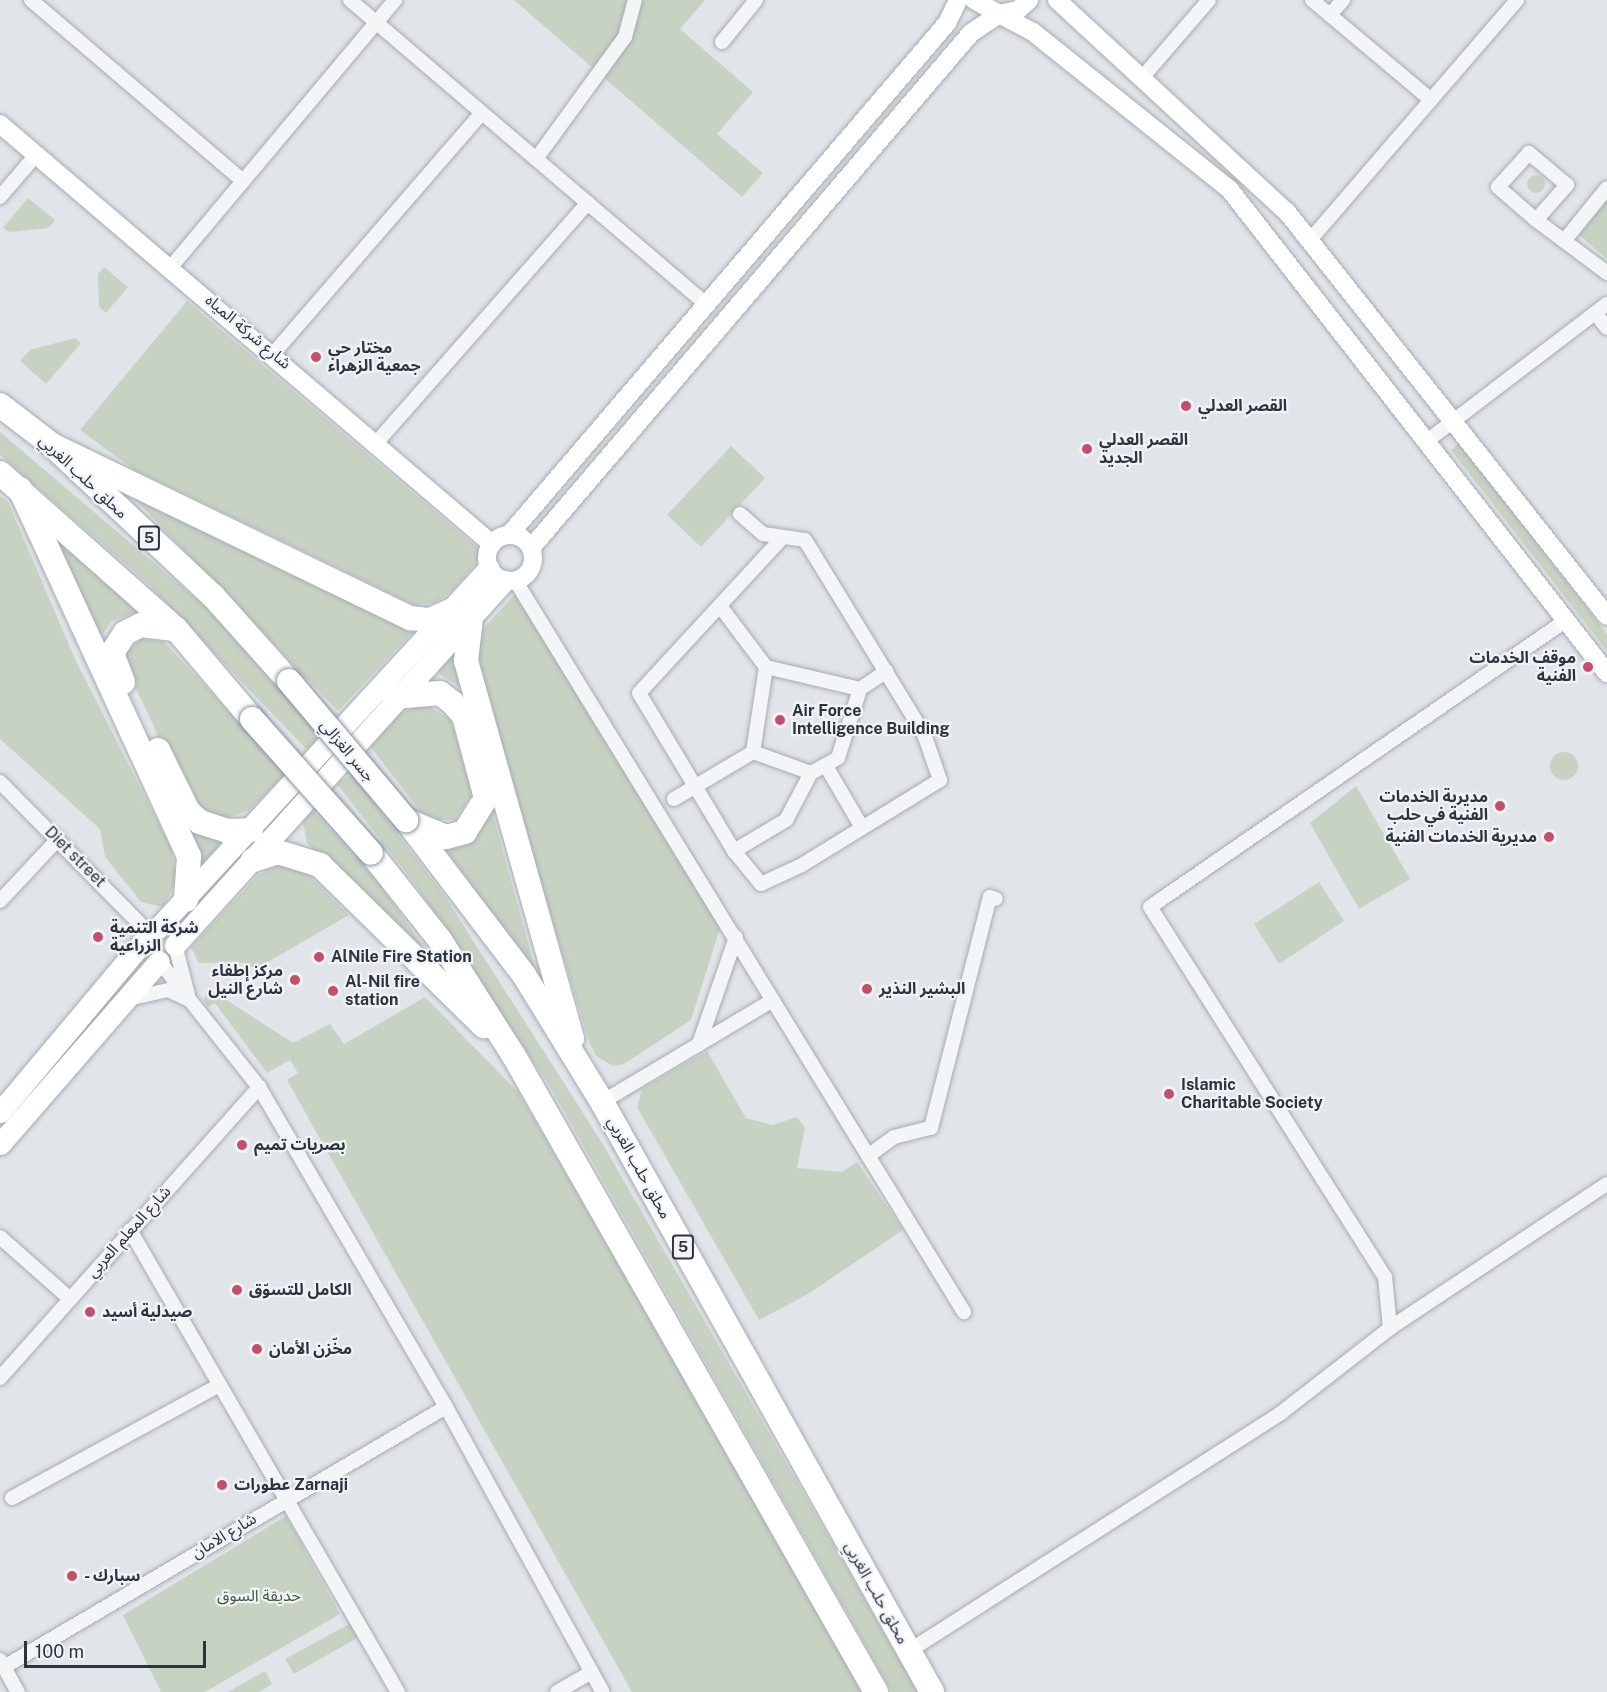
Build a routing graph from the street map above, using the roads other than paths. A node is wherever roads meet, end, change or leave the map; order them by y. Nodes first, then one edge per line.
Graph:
1 (32, 0) edge
2 (350, 0) edge
3 (395, 0) edge
4 (635, 0) edge
5 (756, 0) edge
6 (958, 0) edge
7 (974, 0) edge
8 (1029, 0) edge
9 (1057, 0) edge
10 (1209, 0) edge
11 (1312, 0) edge
12 (1343, 0) edge
13 (1517, 0) edge
14 (999, 14) junction
15 (1330, 15) junction
16 (376, 22) junction
17 (722, 42) dead end
18 (1141, 79) junction
19 (1431, 100) junction
20 (483, 113) junction
21 (0, 124) edge
22 (36, 154) junction
23 (536, 159) junction
24 (243, 181) junction
25 (1607, 188) edge
26 (0, 197) edge
27 (588, 203) junction
28 (1536, 220) junction
29 (1310, 240) junction
30 (1564, 241) junction
31 (171, 267) junction
32 (1607, 273) edge
33 (1607, 304) edge
34 (708, 306) junction
35 (1595, 313) junction
36 (1607, 328) edge
37 (273, 354) junction
38 (0, 405) edge
39 (1454, 420) junction
40 (1427, 441) junction
41 (377, 442) junction
42 (52, 445) junction
43 (0, 473) edge
44 (20, 489) junction
45 (740, 514) dead end
46 (509, 535) junction
47 (782, 538) junction
48 (492, 544) junction
49 (531, 548) junction
50 (503, 576) junction
51 (720, 606) junction
52 (461, 614) junction
53 (1606, 614) edge
54 (1565, 621) junction
55 (176, 629) junction
56 (766, 667) junction
57 (887, 671) junction
58 (1607, 673) edge
59 (289, 681) joint
60 (860, 689) junction
61 (394, 697) junction
62 (753, 752) junction
63 (826, 766) junction
64 (811, 773) junction
65 (0, 782) edge
66 (695, 788) junction
67 (674, 799) dead end
68 (406, 820) junction
69 (861, 826) junction
70 (250, 830) junction
71 (58, 839) junction
72 (734, 851) junction
73 (253, 860) junction
74 (996, 898) dead end
75 (186, 900) junction
76 (0, 901) edge
77 (149, 935) junction
78 (736, 937) junction
79 (175, 945) junction
80 (159, 961) junction
81 (128, 999) junction
82 (189, 1000) junction
83 (773, 1000) junction
84 (699, 1044) junction
85 (514, 1056) junction
86 (580, 1066) junction
87 (259, 1087) junction
88 (602, 1102) junction
89 (3, 1103) edge
90 (0, 1144) edge
91 (868, 1156) junction
92 (1607, 1184) edge
93 (130, 1230) junction
94 (0, 1237) edge
95 (70, 1299) junction
96 (964, 1312) dead end
97 (1390, 1328) junction
98 (0, 1378) edge
99 (219, 1385) junction
100 (446, 1407) junction
101 (12, 1498) dead end
102 (286, 1499) junction
103 (909, 1651) junction
104 (2, 1663) edge
105 (591, 1672) junction
106 (18, 1692) edge
107 (398, 1692) edge
108 (557, 1692) edge
109 (603, 1692) edge
110 (876, 1692) edge
111 (932, 1692) edge

1 - 24 street
2 - 16 street
3 - 16 street
4 - 23 street
5 - 17 street
6 - 34 street
7 - 14 street
8 - 14 street
9 - 18 street
10 - 18 street
11 - 15 street
12 - 15 street
13 - 19 street
14 - 40 street
14 - 49 street
15 - 19 street
16 - 20 street
16 - 24 street
18 - 29 street
19 - 29 street
20 - 23 street
20 - 37 street
21 - 22 street, شارع شركة المياه
22 - 26 street
22 - 31 street, شارع شركة المياه
23 - 27 street
24 - 31 street
25 - 30 street
27 - 34 street
27 - 41 street
28 - 28 street
28 - 30 street
29 - 39 street
30 - 32 street
31 - 37 street, شارع شركة المياه
33 - 35 street
34 - 46 street
35 - 36 street
35 - 39 street
37 - 41 street, شارع شركة المياه
38 - 42 highway, محلق حلب الغربي / 5
39 - 40 street
39 - 53 street
40 - 54 street
41 - 48 street, شارع شركة المياه
42 - 52 highway
42 - 59 highway, محلق حلب الغربي / 5
43 - 44 highway
44 - 55 highway
44 - 75 highway
45 - 47 street
46 - 48 street
46 - 49 street
47 - 51 street
47 - 57 street
48 - 50 street
49 - 50 street
50 - 52 main road
50 - 78 street
51 - 56 street
51 - 66 street
52 - 61 main road
52 - 70 main road
52 - 86 highway
54 - 58 street
54 - 97 street
55 - 70 highway
55 - 85 highway, bridge
56 - 60 street
56 - 62 street
57 - 60 street
57 - 69 street
59 - 68 highway, جسر الغزالي / 5, bridge
60 - 63 street
61 - 68 highway
61 - 73 main road
62 - 64 street
62 - 66 street
63 - 64 street
63 - 69 street
64 - 72 street
65 - 71 street, Diet street
66 - 67 street
66 - 72 street
68 - 86 highway, محلق حلب الغربي / 5
69 - 72 street
70 - 75 main road
71 - 76 street
71 - 77 street, Diet street
73 - 79 main road
73 - 85 highway
74 - 91 street
75 - 77 main road
77 - 79 main road
77 - 80 main road
77 - 89 main road
78 - 83 street
78 - 84 street
79 - 80 main road
79 - 82 street
80 - 81 main road
80 - 82 street
81 - 82 street
81 - 90 main road
82 - 87 street
83 - 84 street
83 - 91 street
84 - 88 street
85 - 110 highway
86 - 88 highway, محلق حلب الغربي / 5
87 - 93 street, شارع المعلم العربي
87 - 100 street
88 - 103 highway, محلق حلب الغربي / 5
91 - 96 street
92 - 97 street
93 - 95 street, شارع المعلم العربي
93 - 99 street
94 - 95 street
95 - 98 street, شارع المعلم العربي
97 - 103 street
99 - 101 street
99 - 102 street
100 - 102 street, شارع الامان
100 - 105 street
102 - 104 street, شارع الامان
102 - 107 street
103 - 111 highway, محلق حلب الغربي / 5
104 - 106 street
105 - 108 street
105 - 109 street

